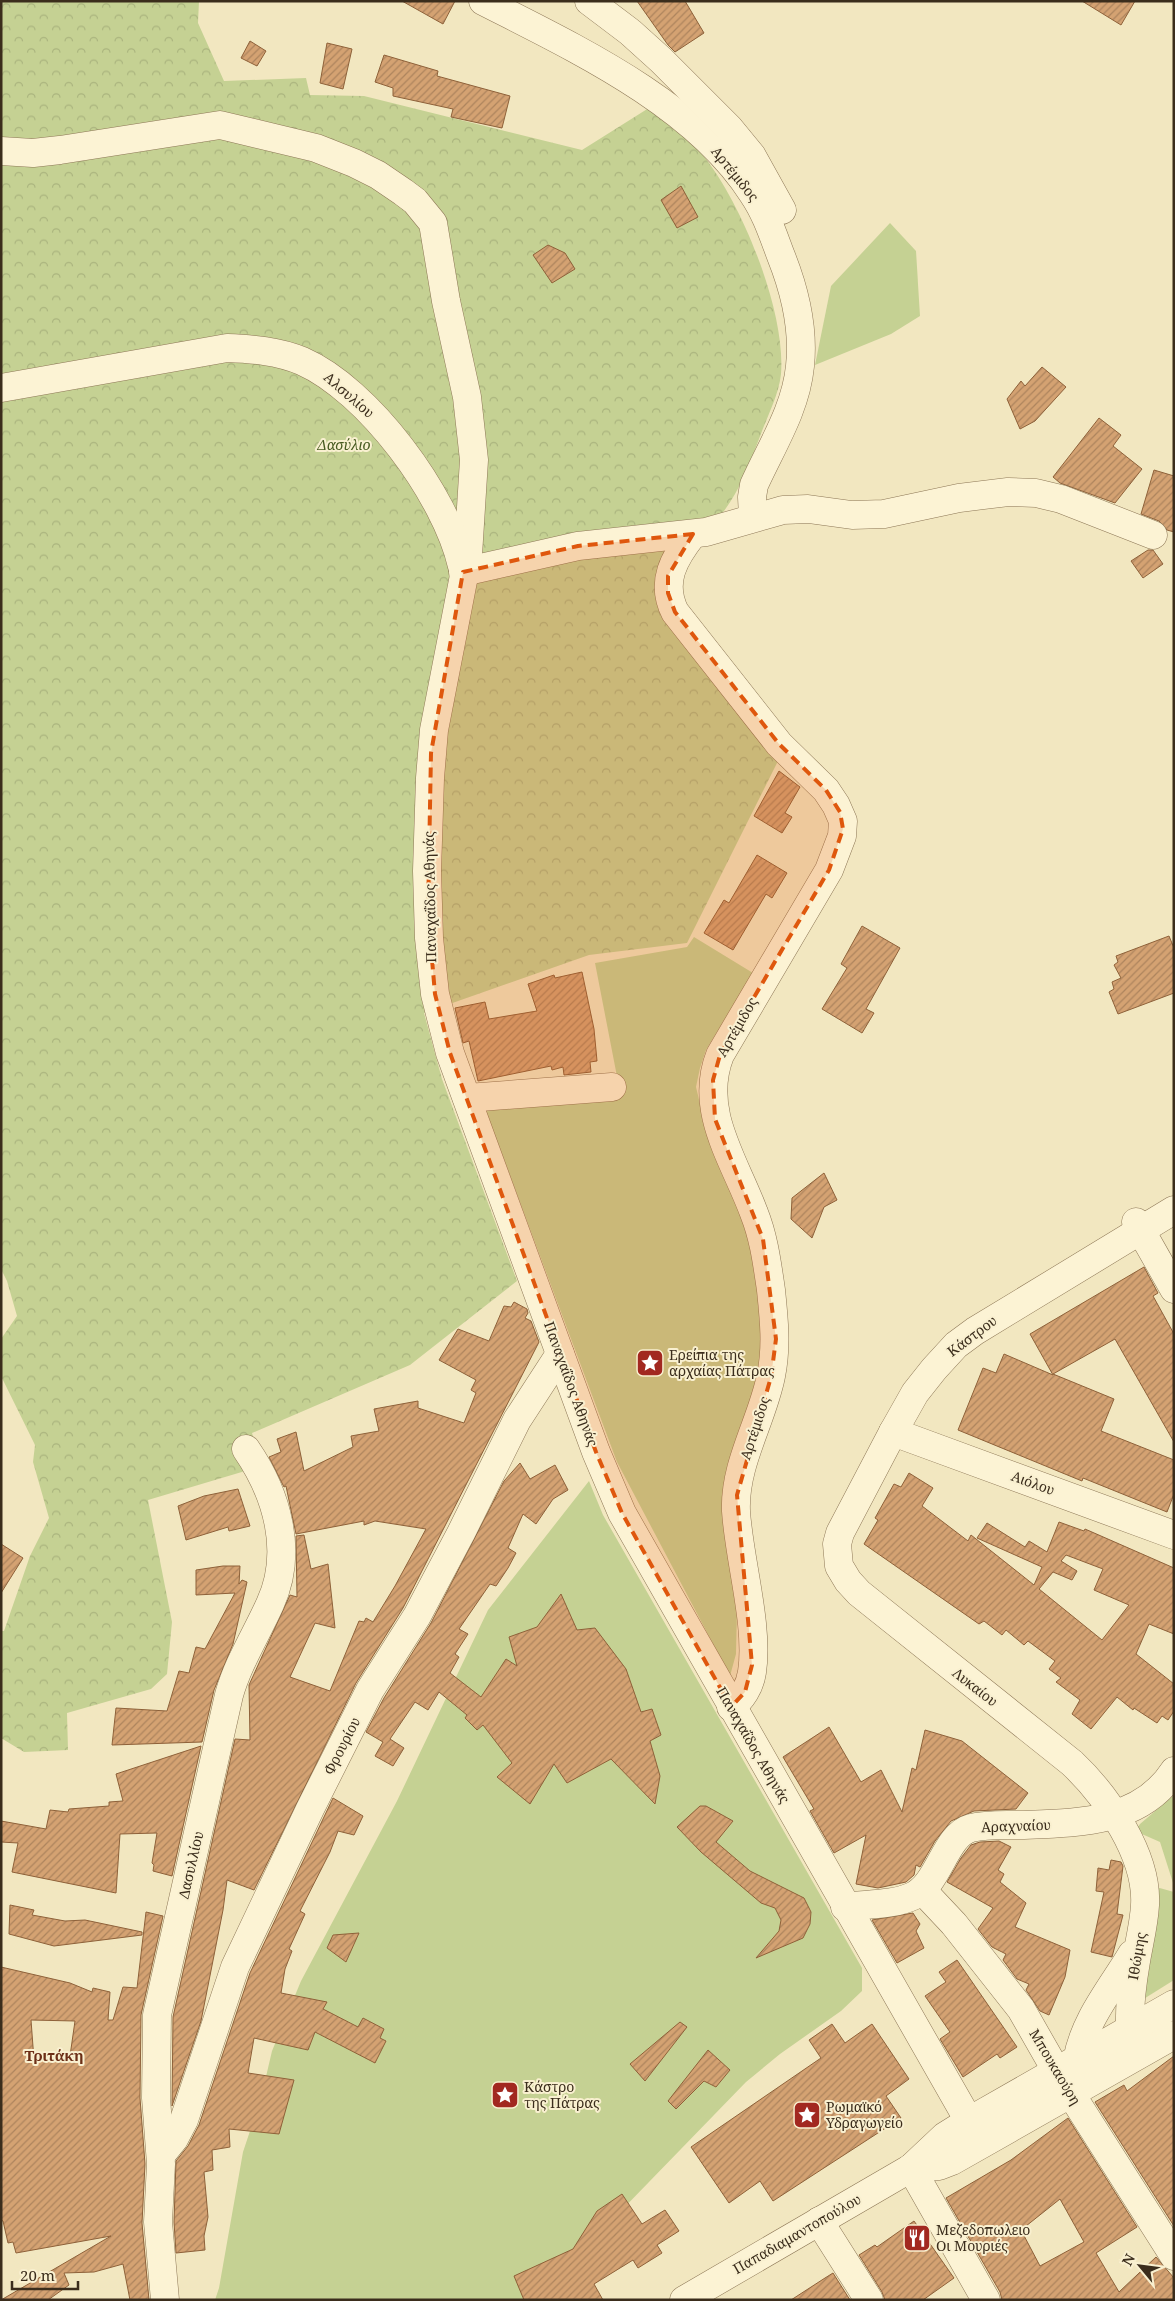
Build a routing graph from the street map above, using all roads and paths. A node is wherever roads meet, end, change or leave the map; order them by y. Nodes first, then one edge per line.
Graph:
1 (483, 1) edge
2 (589, 1) edge
3 (1, 151) edge
4 (790, 280) junction
5 (1, 388) edge
6 (753, 517) junction
7 (692, 534) junction
8 (1154, 535) dead end
9 (463, 572) junction
10 (612, 1087) dead end
11 (467, 1098) junction
12 (1174, 1210) edge
13 (1139, 1226) junction
14 (1174, 1289) edge
15 (560, 1354) junction
16 (893, 1432) junction
17 (246, 1449) dead end
18 (1174, 1535) edge
19 (837, 1560) joint
20 (732, 1707) junction
21 (1174, 1771) edge
22 (1114, 1814) junction
23 (1145, 1883) joint
24 (922, 1890) junction
25 (846, 1907) junction
26 (1140, 1941) junction
27 (1174, 2004) edge
28 (1130, 2030) junction
29 (1174, 2035) edge
30 (1068, 2075) junction
31 (968, 2121) junction
32 (161, 2155) junction
33 (910, 2168) junction
34 (820, 2221) junction
35 (1174, 2256) edge
36 (165, 2300) edge
37 (684, 2300) edge
38 (869, 2300) edge
39 (986, 2300) edge

1 - 4 street, Αρτέμιδος
2 - 4 street
3 - 9 street
4 - 6 street, Αρτέμιδος
5 - 9 street, Αλσυλίου
6 - 7 street
6 - 8 street
7 - 9 street
7 - 20 street, Αρτέμιδος
9 - 11 street, Παναχαΐδος Αθηνάς
10 - 11 street
11 - 15 street, Παναχαΐδος Αθηνάς
12 - 13 street, Κάστρου
13 - 14 street
13 - 16 street, Κάστρου
15 - 20 street, Παναχαΐδος Αθηνάς
15 - 32 street, Φρουρίου
16 - 18 street, Αιόλου
16 - 19 street, Κάστρου
17 - 32 street, Δασυλλίου
19 - 22 street, Λυκαίου
20 - 25 street, Παναχαΐδος Αθηνάς
21 - 22 street, Αραχναίου
22 - 23 street, Λυκαίου
22 - 24 street, Αραχναίου
23 - 26 street, Ιθώμης
24 - 25 street
24 - 30 street, Μπουκαούρη
25 - 31 street, Παναχαΐδος Αθηνάς
26 - 28 street, Ιθώμης
26 - 30 street
27 - 28 street
28 - 30 street
29 - 30 street
30 - 31 street, Παπαδιαμαντοπούλου
30 - 33 street
30 - 35 street, Μπουκαούρη
31 - 33 street, Παπαδιαμαντοπούλου
32 - 36 street, Δασυλλίου
33 - 34 street, Παπαδιαμαντοπούλου
33 - 39 street
34 - 37 street, Παπαδιαμαντοπούλου
34 - 38 street

